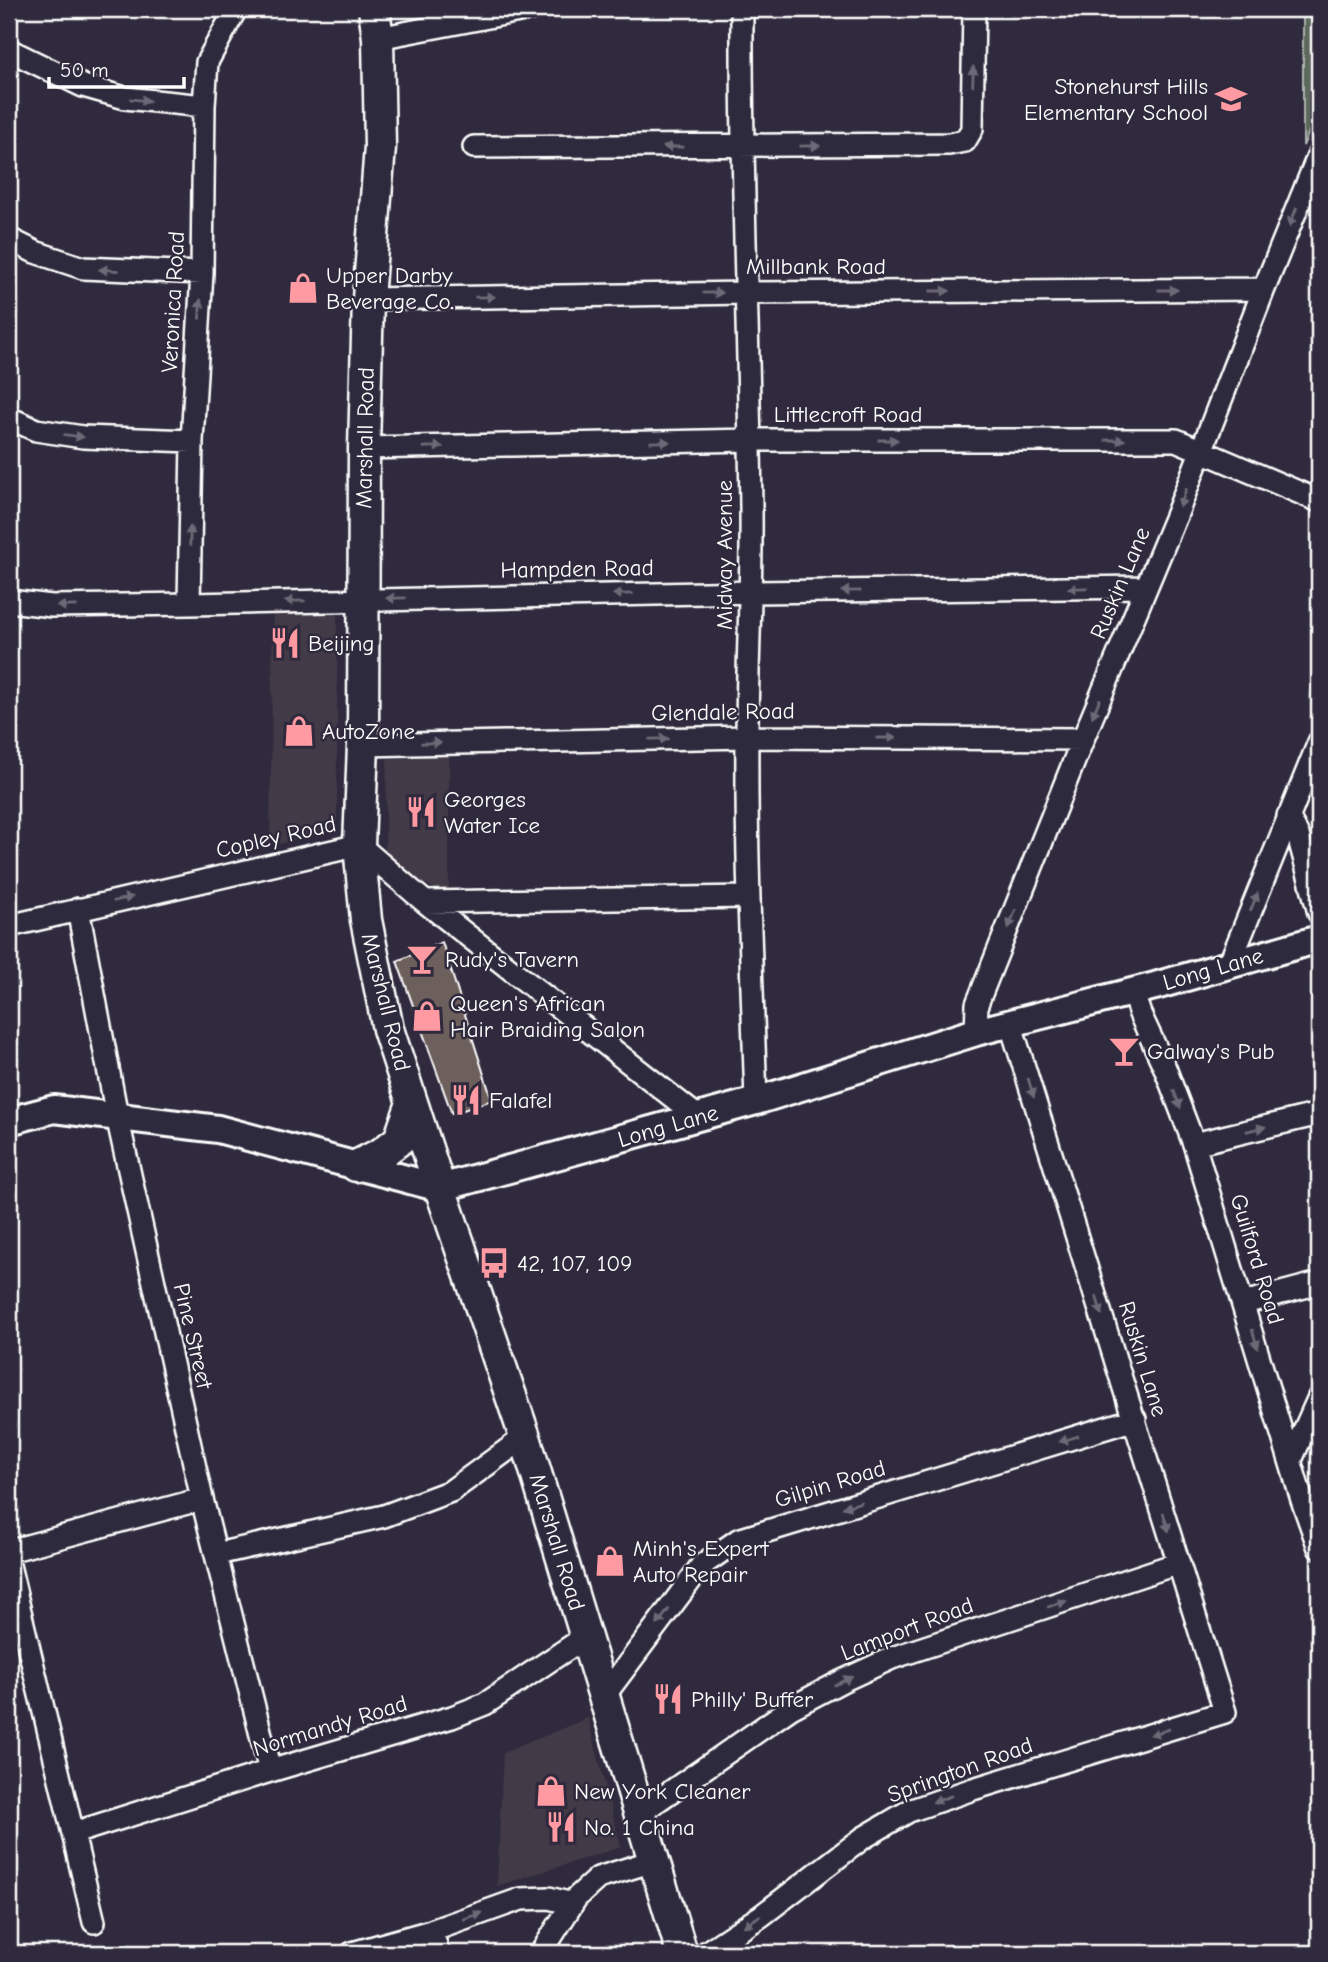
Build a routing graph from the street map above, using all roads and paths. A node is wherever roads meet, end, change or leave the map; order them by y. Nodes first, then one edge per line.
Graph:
1 (236, 9) edge
2 (530, 9) edge
3 (742, 9) edge
4 (974, 9) edge
5 (376, 23) edge
6 (9, 50) edge
7 (204, 106) junction
8 (741, 146) junction
9 (484, 147) dead end
10 (1319, 154) edge
11 (9, 239) edge
12 (202, 273) junction
13 (1264, 289) junction
14 (746, 293) junction
15 (368, 299) junction
16 (9, 418) edge
17 (751, 440) junction
18 (192, 441) junction
19 (365, 448) junction
20 (1200, 452) junction
21 (1319, 501) edge
22 (1146, 587) junction
23 (752, 592) junction
24 (363, 599) junction
25 (9, 601) edge
26 (188, 604) junction
27 (747, 737) junction
28 (1083, 739) junction
29 (1319, 742) edge
30 (363, 745) junction
31 (1315, 763) edge
32 (1288, 816) junction
33 (359, 845) junction
34 (749, 897) junction
35 (425, 902) junction
36 (78, 909) junction
37 (1319, 913) edge
38 (9, 926) edge
39 (1319, 939) edge
40 (1229, 965) junction
41 (1132, 991) junction
42 (1010, 1022) junction
43 (976, 1032) junction
44 (756, 1101) junction
45 (412, 1103) junction
46 (1319, 1114) edge
47 (117, 1116) junction
48 (698, 1118) junction
49 (9, 1121) edge
50 (1194, 1144) junction
51 (356, 1166) junction
52 (440, 1188) junction
53 (1319, 1283) edge
54 (1244, 1303) junction
55 (1319, 1397) edge
56 (1135, 1419) junction
57 (526, 1437) junction
58 (1291, 1460) junction
59 (202, 1499) junction
60 (1319, 1548) edge
61 (9, 1551) edge
62 (217, 1554) junction
63 (1179, 1563) junction
64 (9, 1564) edge
65 (585, 1637) junction
66 (604, 1696) junction
67 (1225, 1712) joint
68 (271, 1771) junction
69 (640, 1813) junction
70 (74, 1833) junction
71 (653, 1861) junction
72 (572, 1904) junction
73 (94, 1922) dead end
74 (431, 1931) junction
75 (352, 1953) edge
76 (439, 1953) edge
77 (541, 1953) edge
78 (682, 1953) edge
79 (705, 1953) edge

1 - 7 street, Veronica Road
2 - 5 street
3 - 8 street, Midway Avenue
8 -> 4 street
5 - 15 main road, Marshall Road
6 -> 7 street
7 - 12 street, Veronica Road
8 -> 9 street
8 - 14 street, Midway Avenue
10 -> 13 street, Ruskin Lane
12 -> 11 street
18 -> 12 street, Veronica Road
14 -> 13 street, Millbank Road
13 - 20 street, Ruskin Lane
15 -> 14 street, Millbank Road
14 - 17 street, Midway Avenue
15 - 19 main road, Marshall Road
16 -> 18 street
19 -> 17 street, Littlecroft Road
17 -> 20 street, Littlecroft Road
17 - 23 street, Midway Avenue
26 -> 18 street, Veronica Road
19 - 24 main road, Marshall Road
20 - 21 street, Littlecroft Road
20 -> 22 street, Ruskin Lane
22 -> 23 street, Hampden Road
22 -> 28 street, Ruskin Lane
23 -> 24 street, Hampden Road
23 - 27 street, Midway Avenue
24 -> 26 street, Hampden Road
24 - 30 main road, Marshall Road
26 -> 25 street, Hampden Road
27 -> 28 street, Glendale Road
30 -> 27 street, Glendale Road
27 - 34 street, Midway Avenue
28 -> 43 street, Ruskin Lane
29 - 31 street
30 - 33 main road, Marshall Road
31 - 32 street
32 - 37 street
40 -> 32 street
33 - 35 street, Copley Road
36 -> 33 street, Copley Road
33 - 45 main road, Marshall Road
34 - 35 street
34 - 44 street, Midway Avenue
35 - 48 street, Copley Road
36 - 38 street, Copley Road
36 - 47 street, Pine Street
39 - 40 street, Long Lane
40 - 41 street, Long Lane
41 - 42 street, Long Lane
41 -> 50 street, Guilford Road
42 - 43 street, Long Lane
42 -> 56 street, Ruskin Lane
43 - 44 street, Long Lane
44 - 48 street, Long Lane
45 - 51 main road
45 - 52 main road, Marshall Road
50 -> 46 street
47 - 49 street, Long Lane
47 - 51 street, Long Lane
47 - 59 street, Pine Street
48 - 52 street, Long Lane
50 - 54 street, Guilford Road
51 - 52 street, Long Lane
52 - 57 main road, Marshall Road
53 - 54 street
54 -> 58 street, Guilford Road
55 - 58 street
56 -> 63 street, Ruskin Lane
56 -> 66 street, Gilpin Road
57 - 62 street
57 - 65 main road, Marshall Road
58 - 60 street, Guilford Road
59 - 61 street
59 - 62 street, Pine Street
62 - 68 street, Pine Street
63 - 67 street, Ruskin Lane
69 -> 63 street, Lamport Road
64 - 70 street
65 - 66 main road, Marshall Road
65 - 68 street, Normandy Road
66 - 69 main road, Marshall Road
67 -> 79 street, Springton Road
68 - 70 street, Normandy Road
69 - 71 main road, Marshall Road
70 - 73 street
71 - 72 street
71 - 78 main road, Marshall Road
74 -> 72 street
72 - 77 street
74 - 75 street
74 - 76 street

